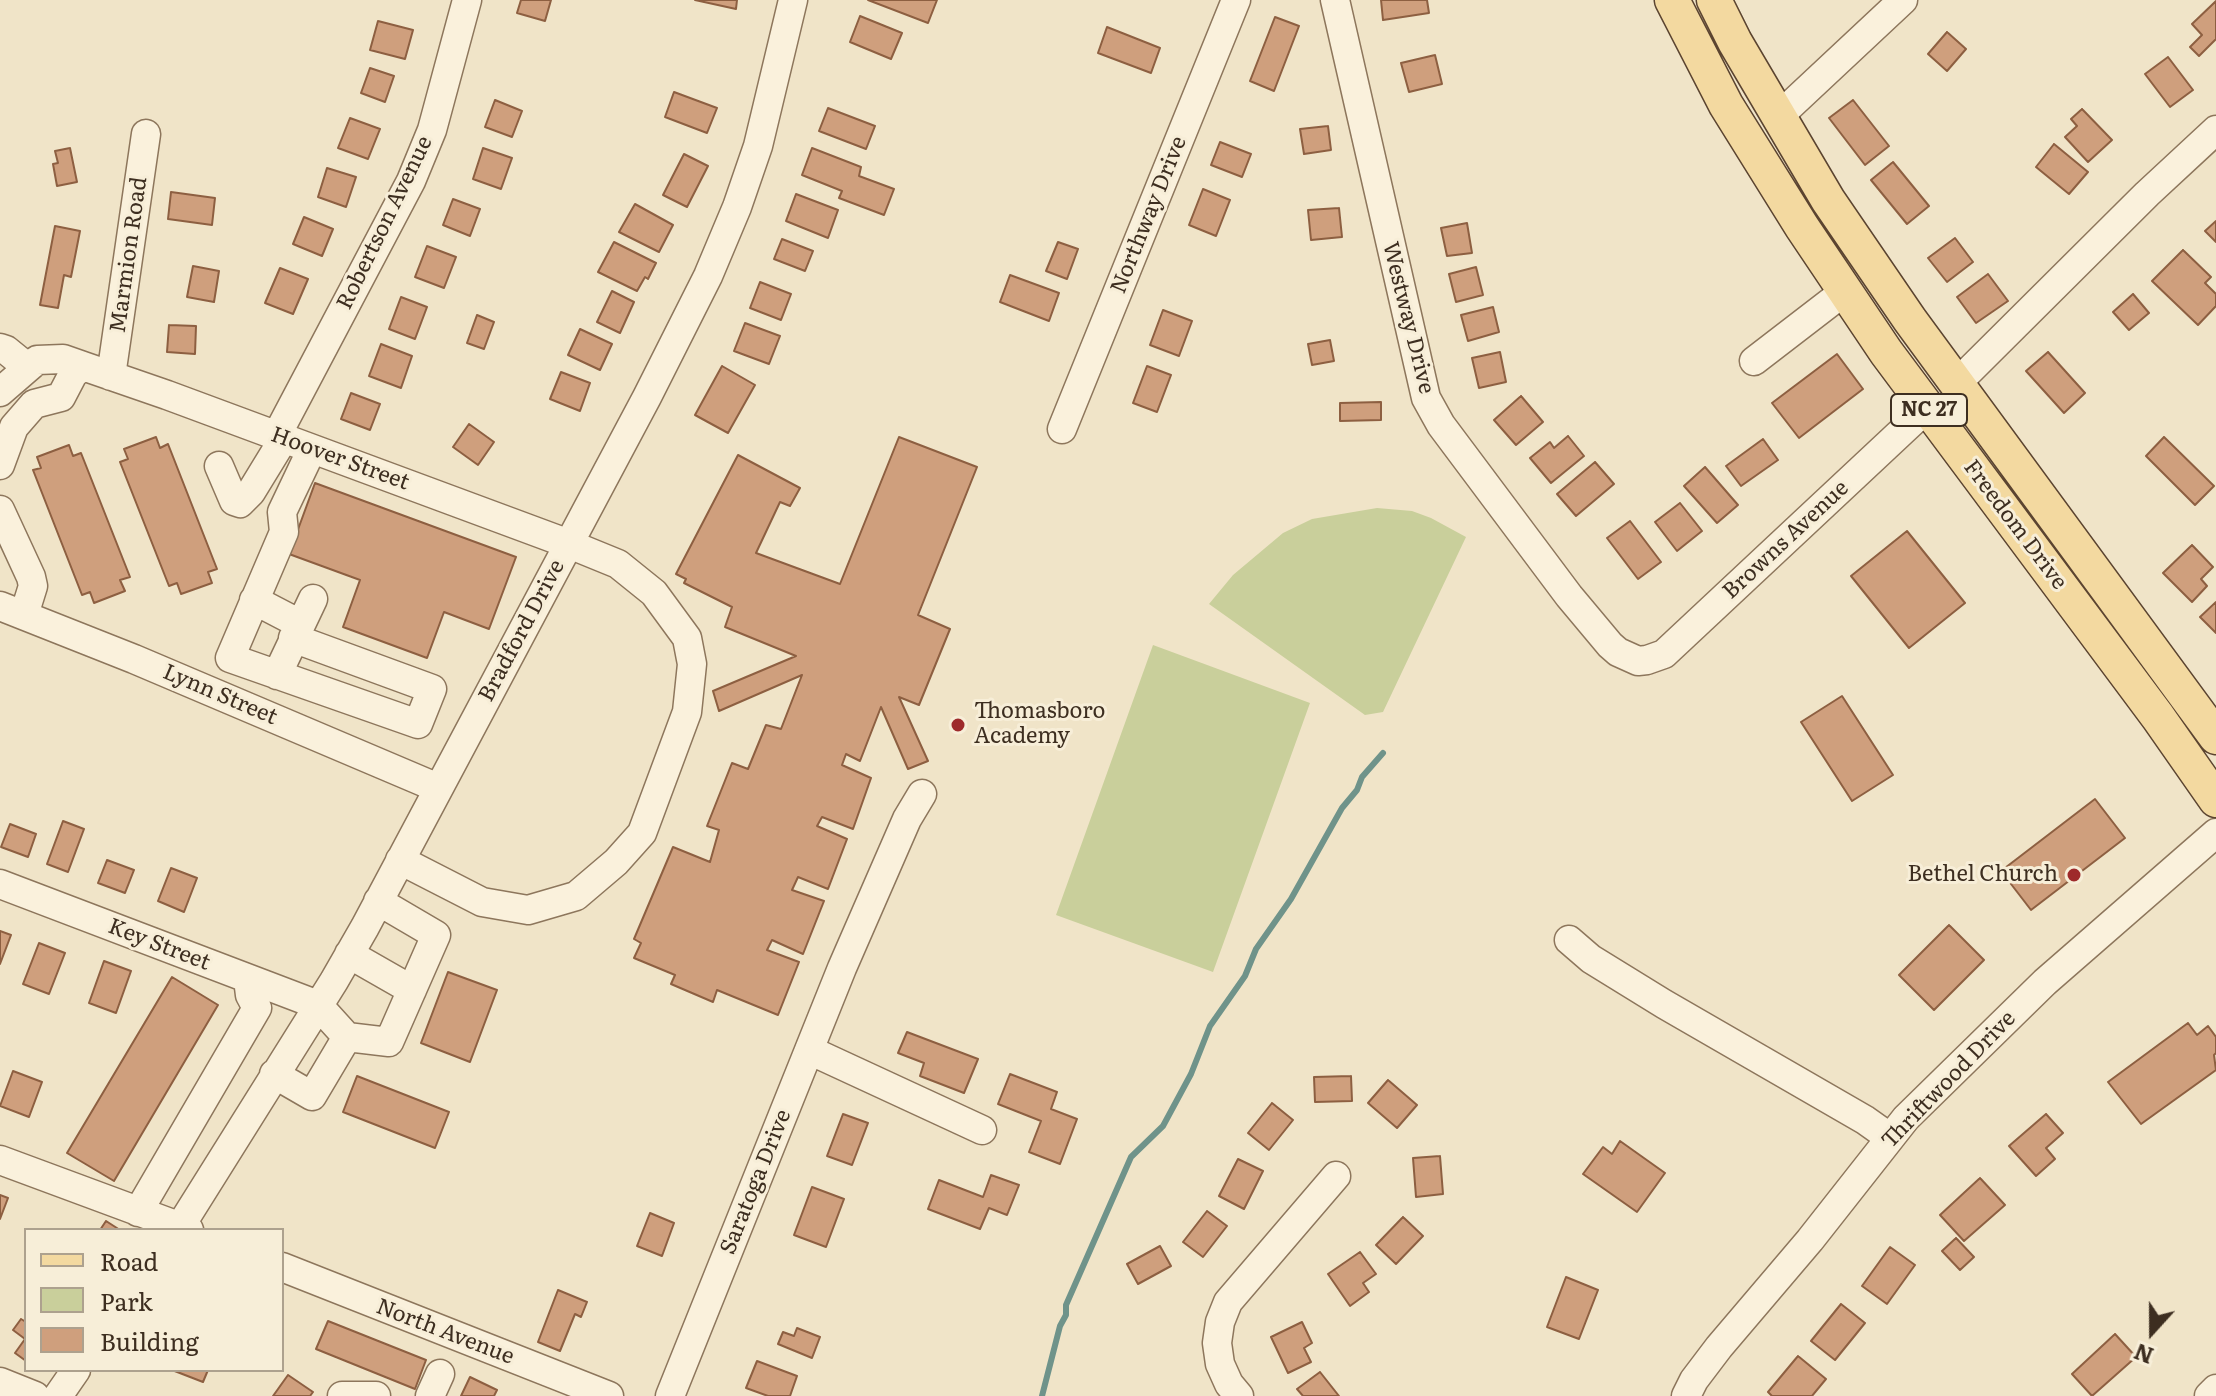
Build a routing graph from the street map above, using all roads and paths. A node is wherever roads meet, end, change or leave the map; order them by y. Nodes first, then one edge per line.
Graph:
1 (467, 0) edge
2 (793, 0) edge
3 (1236, 0) edge
4 (1335, 0) edge
5 (1672, 0) edge
6 (1714, 0) edge
7 (1903, 0) edge
8 (1779, 116) junction
9 (2216, 130) edge
10 (146, 134) dead end
11 (1845, 291) junction
12 (0, 348) edge
13 (1754, 361) dead end
14 (83, 366) junction
15 (27, 367) junction
16 (111, 376) junction
17 (1957, 383) junction
18 (0, 392) edge
19 (1928, 407) junction
20 (1062, 429) dead end
21 (281, 437) junction
22 (312, 449) junction
23 (0, 465) edge
24 (219, 466) dead end
25 (0, 510) edge
26 (569, 544) junction
27 (2029, 544) junction
28 (254, 600) junction
29 (12, 610) edge
30 (302, 621) junction
31 (1638, 661) joint
32 (277, 675) junction
33 (2216, 737) edge
34 (2216, 772) edge
35 (438, 788) junction
36 (922, 794) dead end
37 (2216, 800) edge
38 (2216, 833) edge
39 (400, 860) junction
40 (0, 884) edge
41 (378, 901) junction
42 (1569, 940) dead end
43 (349, 954) junction
44 (248, 979) junction
45 (412, 990) junction
46 (318, 1005) junction
47 (347, 1037) junction
48 (809, 1050) junction
49 (274, 1074) junction
50 (982, 1130) dead end
51 (1889, 1137) junction
52 (0, 1160) edge
53 (1336, 1176) dead end
54 (138, 1212) junction
55 (180, 1228) edge
56 (184, 1228) edge
57 (284, 1268) edge
58 (75, 1372) edge
59 (0, 1382) edge
60 (2216, 1389) edge
61 (35, 1396) edge
62 (58, 1396) edge
63 (342, 1396) edge
64 (376, 1396) edge
65 (609, 1396) edge
66 (670, 1396) edge
67 (1239, 1396) edge
68 (1686, 1396) edge
69 (2209, 1396) edge

1 - 21 street, Robertson Avenue
2 - 26 street, Bradford Drive
3 - 20 street, Northway Drive
4 - 31 street, Westway Drive
5 - 11 main road, Freedom Drive / NC 27
6 - 8 main road, Freedom Drive / NC 27
7 - 8 street
8 - 17 main road, Freedom Drive / NC 27
9 - 17 street
10 - 16 street, Marmion Road
11 - 13 street
11 - 19 main road, Freedom Drive / NC 27
12 - 15 street
14 - 15 street, Hoover Street
14 - 16 street, Hoover Street
14 - 23 street
15 - 18 street
16 - 21 street, Hoover Street
17 - 33 main road, Freedom Drive / NC 27
19 - 27 main road, Freedom Drive / NC 27
19 - 31 street, Browns Avenue
21 - 22 street, Hoover Street
21 - 24 street, Robertson Avenue
22 - 26 street, Hoover Street
22 - 28 street
25 - 29 street
26 - 35 street, Bradford Drive
26 - 39 street, Hoover Street
27 - 34 main road
27 - 37 main road, Freedom Drive / NC 27
28 - 30 street
28 - 32 street
29 - 35 street, Lynn Street
30 - 32 street
30 - 32 street
35 - 39 street, Bradford Drive
36 - 48 street, Saratoga Drive
38 - 51 street, Thriftwood Drive
39 - 41 street, Bradford Drive
40 - 44 street, Key Street
41 - 43 street, Bradford Drive
41 - 45 street
42 - 51 street
43 - 45 street
43 - 46 street, Bradford Drive
44 - 46 street, Key Street
44 - 54 street
45 - 47 street
46 - 47 street
46 - 49 street, Bradford Drive
47 - 49 street
48 - 50 street
48 - 66 street, Saratoga Drive
49 - 56 street, Bradford Drive
51 - 68 street, Thriftwood Drive
52 - 54 street
53 - 67 street
54 - 55 street
57 - 65 street, North Avenue
58 - 62 street
59 - 61 street
60 - 69 street
63 - 64 street

